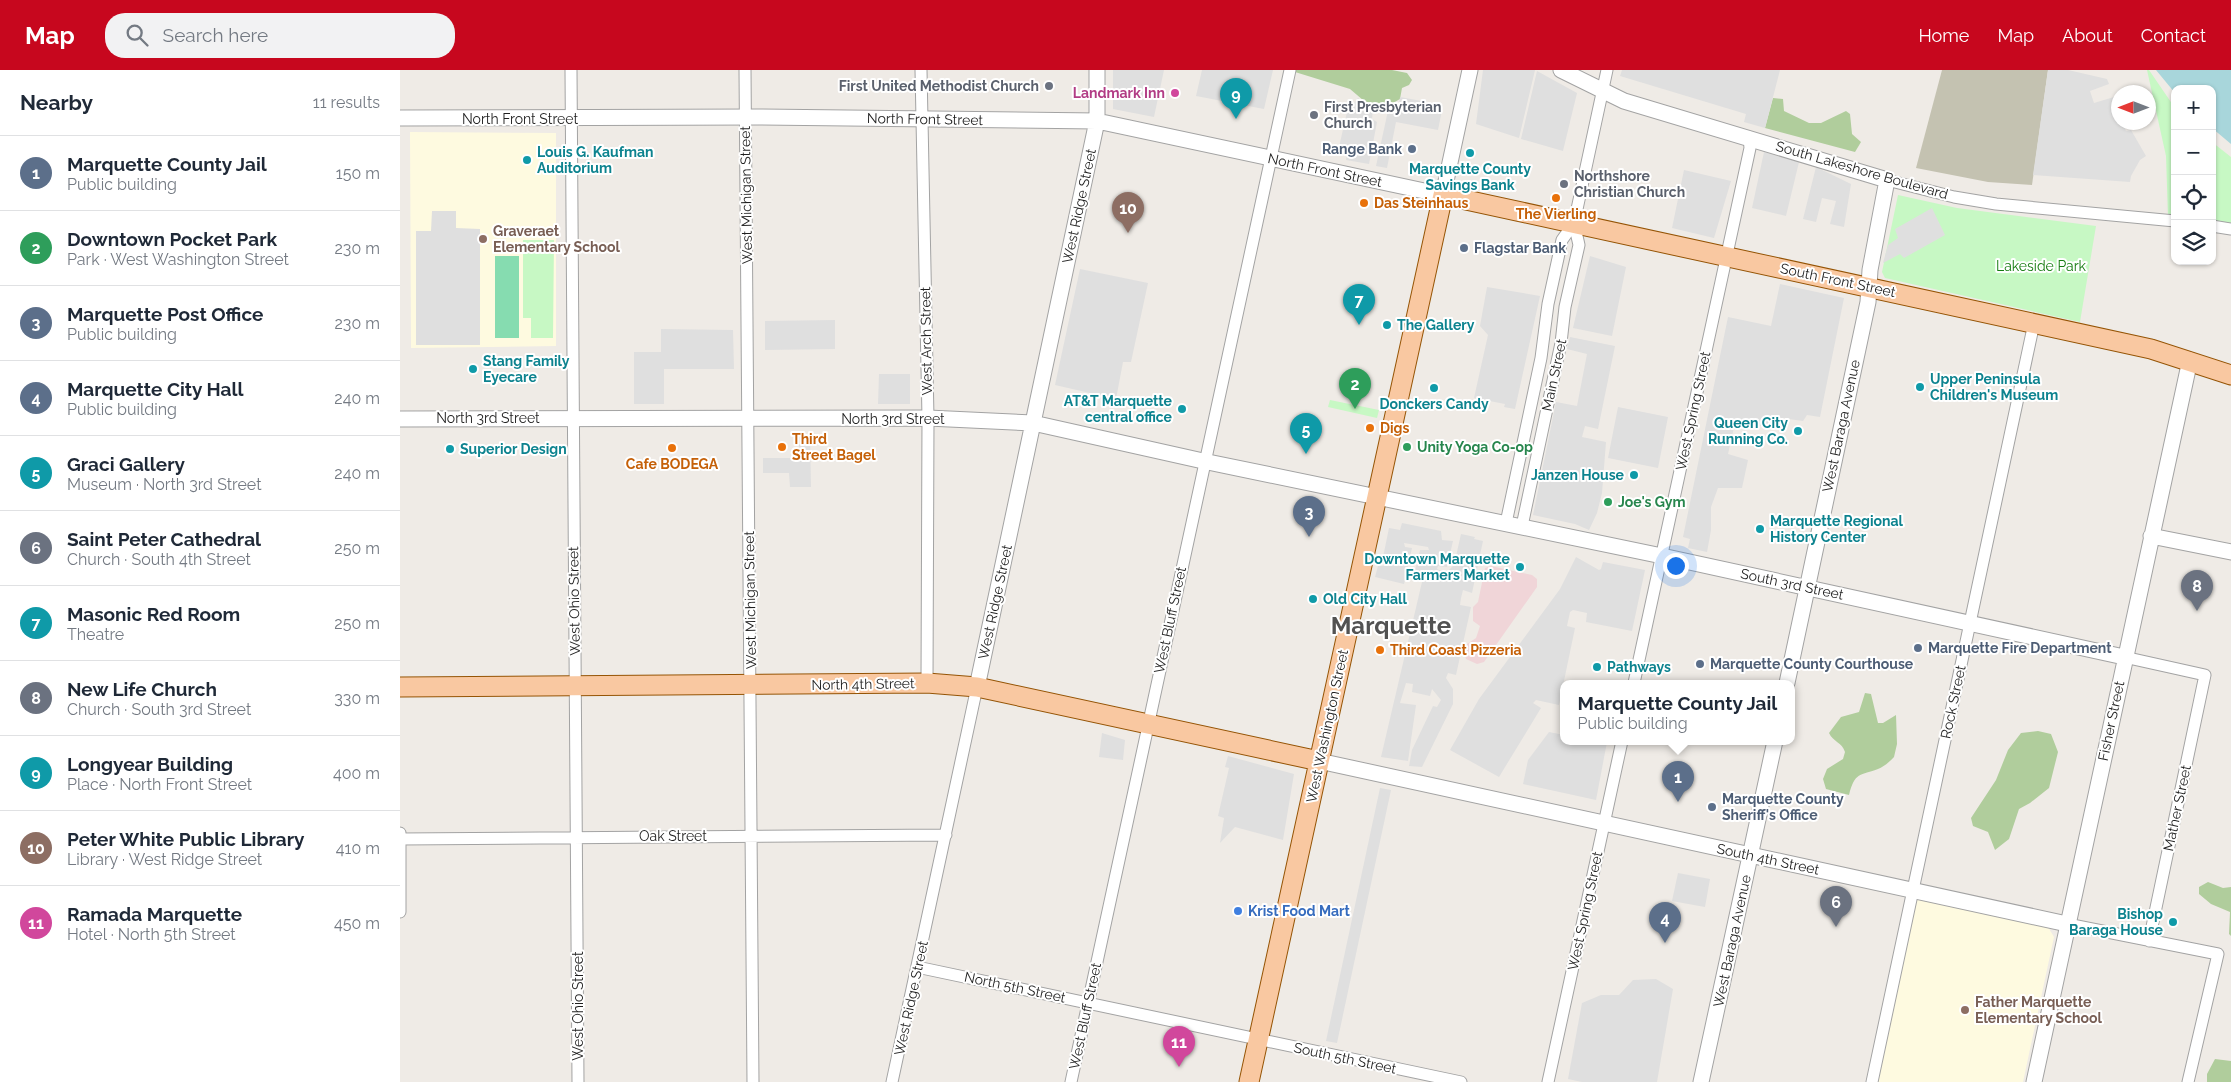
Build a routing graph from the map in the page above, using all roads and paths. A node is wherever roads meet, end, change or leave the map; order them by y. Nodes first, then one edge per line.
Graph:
1 (571, 70) edge
2 (745, 70) edge
3 (921, 70) edge
4 (1097, 70) edge
5 (1290, 70) edge
6 (1470, 70) edge
7 (1561, 70) edge
8 (1607, 70) edge
9 (1604, 91) junction
10 (745, 117) junction
11 (400, 118) edge
12 (572, 119) junction
13 (921, 119) junction
14 (1097, 121) junction
15 (1749, 137) junction
16 (1271, 158) junction
17 (1887, 180) junction
18 (1442, 194) junction
19 (2171, 221) edge
20 (1574, 223) junction
21 (2216, 226) edge
22 (2231, 228) edge
23 (1727, 257) junction
24 (1869, 286) junction
25 (2034, 323) junction
26 (2190, 360) junction
27 (2231, 375) edge
28 (572, 418) junction
29 (748, 418) junction
30 (928, 418) junction
31 (400, 419) edge
32 (1033, 423) junction
33 (1203, 461) junction
34 (1378, 496) junction
35 (1506, 523) junction
36 (1522, 526) junction
37 (2151, 536) junction
38 (2231, 552) edge
39 (1662, 556) junction
40 (1807, 588) junction
41 (1970, 622) junction
42 (2124, 657) junction
43 (2205, 675) joint
44 (1635, 680) edge
45 (1788, 680) edge
46 (927, 683) junction
47 (751, 685) junction
48 (400, 687) edge
49 (575, 687) junction
50 (978, 687) junction
51 (1148, 724) junction
52 (1621, 745) edge
53 (1774, 745) edge
54 (1319, 761) junction
55 (1605, 823) junction
56 (400, 833) edge
57 (946, 834) junction
58 (752, 836) junction
59 (576, 837) junction
60 (400, 839) edge
61 (1750, 856) junction
62 (1913, 891) junction
63 (400, 912) edge
64 (2067, 924) junction
65 (2149, 941) junction
66 (918, 967) junction
67 (1088, 1002) junction
68 (1258, 1040) junction
69 (578, 1082) edge
70 (753, 1082) edge
71 (892, 1082) edge
72 (1071, 1082) edge
73 (1249, 1082) edge
74 (1461, 1082) edge
75 (1548, 1082) edge
76 (1702, 1082) edge
77 (1872, 1082) edge
78 (2034, 1082) edge
79 (2188, 1082) edge

1 - 12 street, West Ohio Street
2 - 10 street, West Michigan Street
3 - 13 street, West Arch Street
4 - 14 street, West Ridge Street
5 - 16 street, West Bluff Street
6 - 18 street
7 - 9 street, South Lakeshore Boulevard
8 - 9 street, Main Street
9 - 15 street, South Lakeshore Boulevard
9 - 20 street, Main Street
10 - 12 street, North Front Street
10 - 13 street, North Front Street
10 - 29 street, West Michigan Street
11 - 12 street, North Front Street
12 - 28 street, West Ohio Street
13 - 14 street, North Front Street
13 - 30 street, West Arch Street
14 - 16 street, North Front Street
14 - 32 street, West Ridge Street
15 - 17 street, South Lakeshore Boulevard
15 - 23 street, West Spring Street
16 - 18 street, North Front Street
16 - 33 street, West Bluff Street
17 - 19 street, South Lakeshore Boulevard
17 - 24 street, West Baraga Avenue
18 - 20 main road, South Front Street
18 - 34 main road, West Washington Street
20 - 23 main road, South Front Street
20 - 35 street, Main Street
20 - 36 street, Main Street
21 - 22 street
23 - 24 main road, South Front Street
23 - 39 street, West Spring Street
24 - 25 main road, South Front Street
24 - 40 street, West Baraga Avenue
25 - 26 main road, South Front Street
25 - 41 street, Rock Street
26 - 27 main road, South Front Street
26 - 37 street, Fisher Street
28 - 29 street, North 3rd Street
28 - 31 street, North 3rd Street
28 - 49 street, West Ohio Street
29 - 30 street, North 3rd Street
29 - 47 street, West Michigan Street
30 - 32 street, North 3rd Street
30 - 46 street, West Arch Street
32 - 33 street, North 3rd Street
32 - 50 street, West Ridge Street
33 - 34 street, North 3rd Street
33 - 51 street, West Bluff Street
34 - 35 street, South 3rd Street
34 - 54 main road, West Washington Street
35 - 36 street, South 3rd Street
36 - 39 street, South 3rd Street
37 - 38 street
37 - 42 street, Fisher Street
39 - 40 street, South 3rd Street
39 - 44 street, West Spring Street
40 - 41 street, South 3rd Street
40 - 45 street, West Baraga Avenue
41 - 42 street, South 3rd Street
41 - 62 street, Rock Street
42 - 43 street, South 3rd Street
42 - 64 street, Fisher Street
43 - 65 street, Mather Street
46 - 47 main road, North 4th Street
46 - 50 main road, North 4th Street
47 - 49 main road, North 4th Street
47 - 58 street, West Michigan Street
48 - 49 main road, North 4th Street
49 - 59 street, West Ohio Street
50 - 51 main road, North 4th Street
50 - 57 street, West Ridge Street
51 - 54 main road, North 4th Street
51 - 67 street, West Bluff Street
52 - 55 street, West Spring Street
53 - 61 street, West Baraga Avenue
54 - 55 street, South 4th Street
54 - 68 main road, West Washington Street
55 - 61 street, South 4th Street
55 - 75 street, West Spring Street
56 - 60 street
57 - 58 street, Oak Street
57 - 66 street, West Ridge Street
58 - 59 street, Oak Street
58 - 70 street, West Michigan Street
59 - 60 street, Oak Street
59 - 69 street, West Ohio Street
60 - 63 street
61 - 62 street, South 4th Street
61 - 76 street, West Baraga Avenue
62 - 64 street, South 4th Street
62 - 77 street, Rock Street
64 - 65 street, South 4th Street
64 - 78 street, Fisher Street
65 - 79 street, South 4th Street
66 - 67 street, North 5th Street
66 - 71 street, West Ridge Street
67 - 68 street, North 5th Street
67 - 72 street, West Bluff Street
68 - 73 main road, West Washington Street
68 - 74 street, South 5th Street

